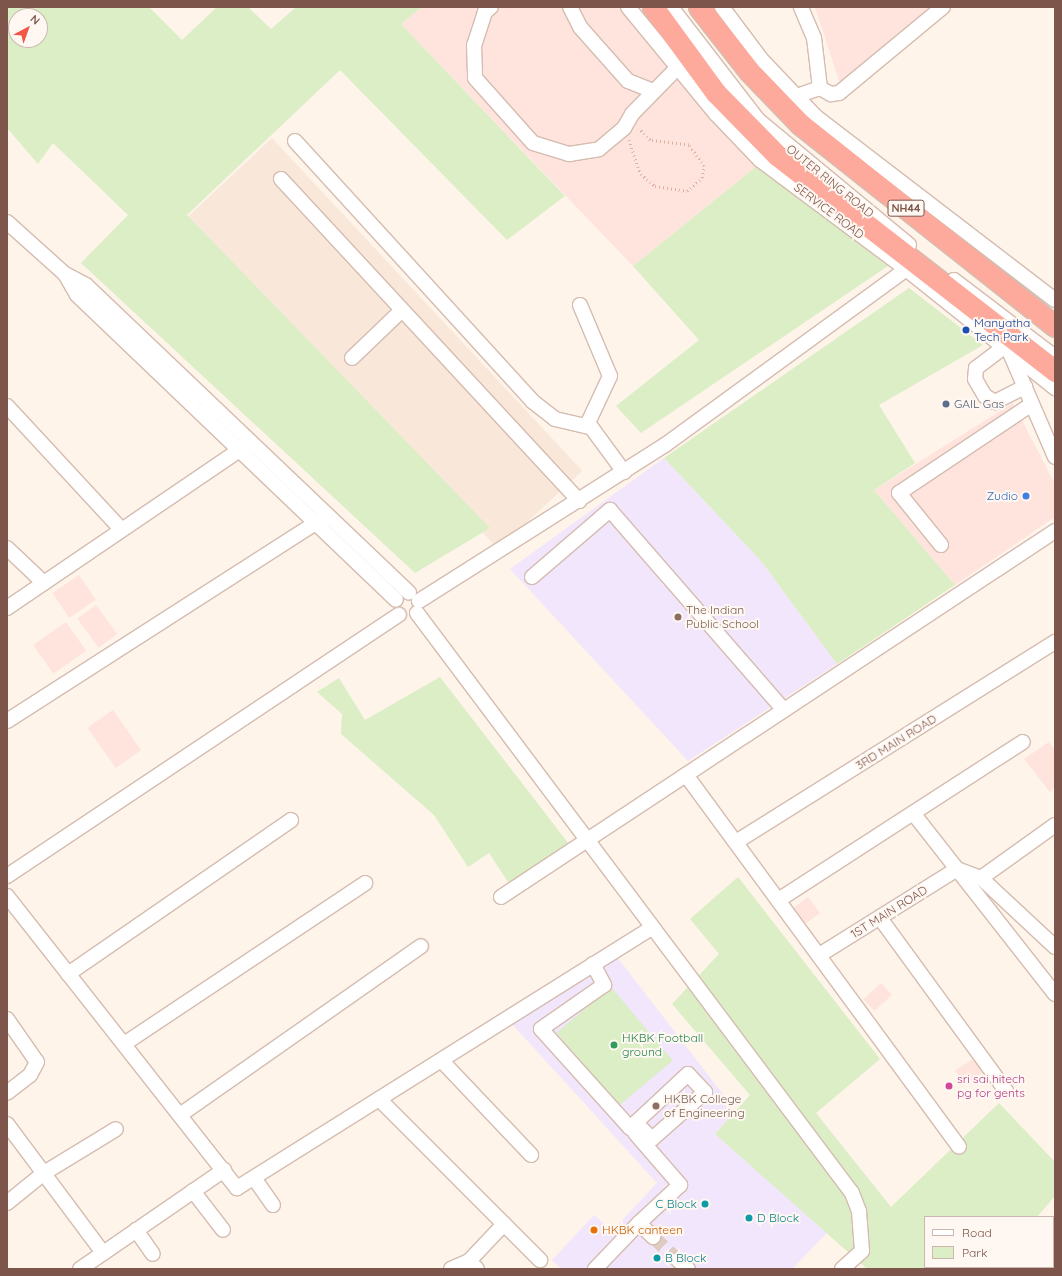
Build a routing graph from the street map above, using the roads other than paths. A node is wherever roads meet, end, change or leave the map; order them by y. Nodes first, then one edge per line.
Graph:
1 (491, 7) edge
2 (570, 7) edge
3 (628, 7) edge
4 (653, 7) edge
5 (671, 7) edge
6 (699, 7) edge
7 (722, 7) edge
8 (801, 7) edge
9 (943, 7) edge
10 (678, 67) junction
11 (820, 88) junction
12 (653, 91) junction
13 (787, 100) junction
14 (295, 141) dead end
15 (281, 179) dead end
16 (7, 222) edge
17 (906, 269) junction
18 (1055, 300) edge
19 (580, 305) dead end
20 (402, 310) junction
21 (1055, 326) edge
22 (1006, 349) junction
23 (1031, 352) junction
24 (352, 358) dead end
25 (1055, 358) edge
26 (1055, 371) edge
27 (1025, 387) junction
28 (1055, 388) edge
29 (1032, 404) junction
30 (7, 406) edge
31 (587, 425) junction
32 (246, 445) junction
33 (1055, 458) edge
34 (624, 472) junction
35 (579, 501) junction
36 (322, 519) junction
37 (121, 529) junction
38 (1055, 531) edge
39 (941, 545) dead end
40 (7, 548) edge
41 (532, 577) dead end
42 (44, 583) junction
43 (396, 600) junction
44 (415, 602) junction
45 (7, 608) edge
46 (399, 614) junction
47 (1055, 642) edge
48 (784, 710) junction
49 (7, 721) edge
50 (1023, 742) dead end
51 (686, 775) junction
52 (914, 813) junction
53 (291, 820) dead end
54 (1055, 825) edge
55 (589, 840) junction
56 (736, 842) junction
57 (957, 869) junction
58 (7, 876) edge
59 (981, 878) junction
60 (365, 883) dead end
61 (7, 896) edge
62 (501, 897) dead end
63 (780, 899) junction
64 (880, 918) junction
65 (652, 928) junction
66 (421, 946) dead end
67 (1055, 947) edge
68 (821, 954) junction
69 (593, 964) junction
70 (68, 974) junction
71 (1055, 994) edge
72 (7, 1019) edge
73 (124, 1044) junction
74 (441, 1060) junction
75 (1006, 1091) dead end
76 (7, 1093) edge
77 (379, 1099) junction
78 (180, 1115) junction
79 (7, 1124) edge
80 (633, 1125) junction
81 (116, 1129) dead end
82 (959, 1146) dead end
83 (531, 1155) dead end
84 (224, 1170) junction
85 (44, 1173) junction
86 (254, 1178) junction
87 (193, 1191) junction
88 (7, 1203) edge
89 (273, 1205) dead end
90 (639, 1223) junction
91 (504, 1224) junction
92 (136, 1230) junction
93 (223, 1230) dead end
94 (654, 1237) tunnel mouth
95 (103, 1253) junction
96 (153, 1254) dead end
97 (540, 1260) dead end
98 (473, 1265) edge
99 (80, 1269) edge
100 (451, 1269) edge
101 (595, 1269) edge
102 (842, 1269) edge

1 - 12 street
2 - 12 street
3 - 10 street, SERVICE ROAD
4 - 23 highway
5 - 25 street, OUTER RING ROAD / NH44
6 - 13 highway, NH44
7 - 13 street
8 - 11 street
9 - 11 street
10 - 12 street
10 - 17 street, SERVICE ROAD
11 - 13 street
13 - 18 street
13 - 21 highway, NH44
14 - 31 street
15 - 20 street
16 - 32 street
17 - 22 street, SERVICE ROAD
17 - 34 street
19 - 31 street
20 - 24 street
20 - 35 street
22 - 27 street
22 - 27 street
22 - 28 street, SERVICE ROAD
23 - 25 street
23 - 26 highway
27 - 29 street
29 - 33 street
29 - 39 street
30 - 37 street
31 - 34 street
32 - 36 street
32 - 37 street
34 - 35 street
35 - 44 street
36 - 43 street
36 - 44 street
36 - 49 street
37 - 42 street
38 - 48 street
40 - 42 street
41 - 48 street
42 - 45 street
43 - 44 street
43 - 46 street
44 - 46 street
44 - 55 street
46 - 58 street
47 - 56 street, 3RD MAIN ROAD
48 - 51 street
50 - 52 street
51 - 55 street
51 - 56 street
52 - 57 street
52 - 63 street
53 - 70 street
54 - 59 street
55 - 62 street
55 - 65 street
56 - 63 street
57 - 59 street
57 - 64 street, 1ST MAIN ROAD
57 - 71 street
59 - 67 street
60 - 73 street
61 - 70 street
63 - 68 street
64 - 68 street, 1ST MAIN ROAD
64 - 75 street
65 - 69 street
65 - 102 street
66 - 78 street
68 - 82 street
69 - 74 street
69 - 80 street
70 - 73 street
72 - 76 street
73 - 78 street
74 - 77 street
74 - 83 street
77 - 86 street
77 - 91 street
78 - 84 street
79 - 85 street
80 - 80 street
80 - 90 street
81 - 85 street
84 - 86 street
84 - 87 street
85 - 88 street
85 - 95 street
86 - 89 street
87 - 92 street
87 - 93 street
90 - 94 street
90 - 101 street
91 - 97 street
91 - 98 street
92 - 95 street
92 - 96 street
95 - 99 street
98 - 100 street

